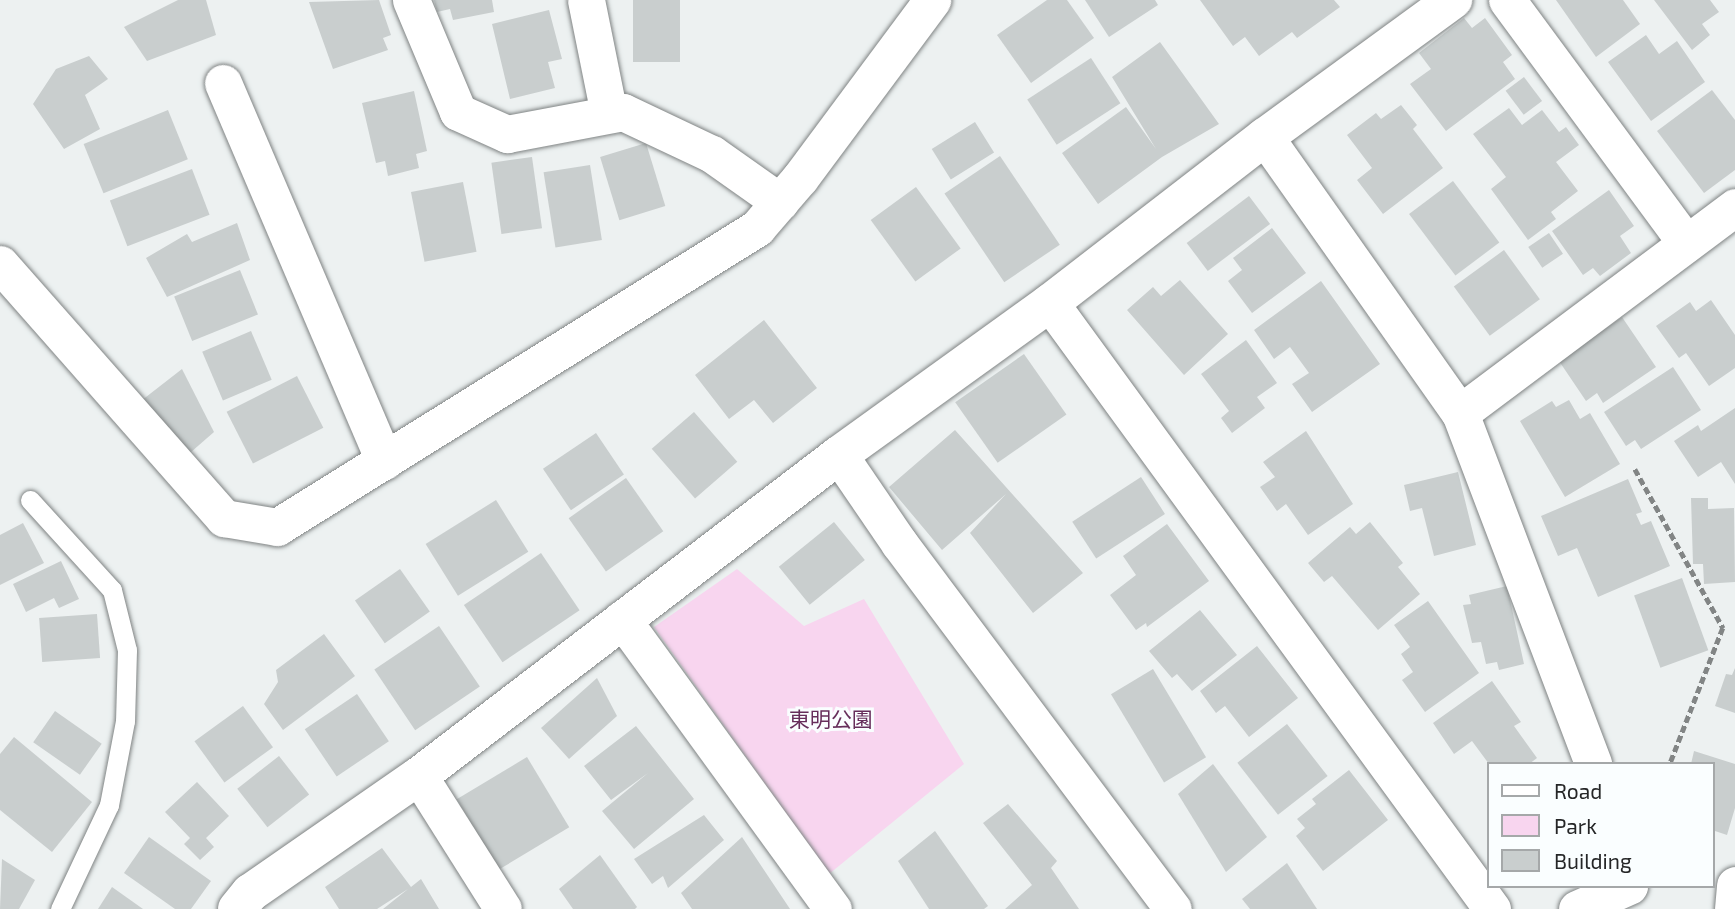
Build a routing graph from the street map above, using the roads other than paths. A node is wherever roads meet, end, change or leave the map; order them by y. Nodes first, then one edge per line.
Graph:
1 (411, 0) edge
2 (586, 0) edge
3 (932, 0) edge
4 (1453, 0) edge
5 (1507, 0) edge
6 (223, 83) dead end
7 (609, 114) junction
8 (1265, 136) junction
9 (780, 202) junction
10 (1735, 207) edge
11 (1686, 243) junction
12 (0, 264) edge
13 (1050, 303) junction
14 (1460, 413) junction
15 (839, 455) junction
16 (384, 461) junction
17 (30, 500) dead end
18 (622, 619) junction
19 (1591, 762) edge
20 (419, 776) junction
21 (1714, 883) edge
22 (1735, 885) edge
23 (1624, 888) edge
24 (60, 909) edge
25 (237, 909) edge
26 (503, 909) edge
27 (833, 909) edge
28 (1173, 909) edge
29 (1492, 909) edge
30 (1577, 909) edge
31 (1733, 909) edge

1 - 7 street
2 - 7 street
3 - 9 street
4 - 8 street
5 - 11 street
6 - 16 street
7 - 9 street
8 - 13 street
8 - 14 street
9 - 16 street
10 - 11 street
11 - 14 street
12 - 16 street
13 - 15 street
13 - 29 street
14 - 19 street
15 - 18 street
15 - 28 street
17 - 24 lane
18 - 20 street
18 - 27 street
20 - 25 street
20 - 26 street
21 - 22 street
22 - 31 street
23 - 30 street

